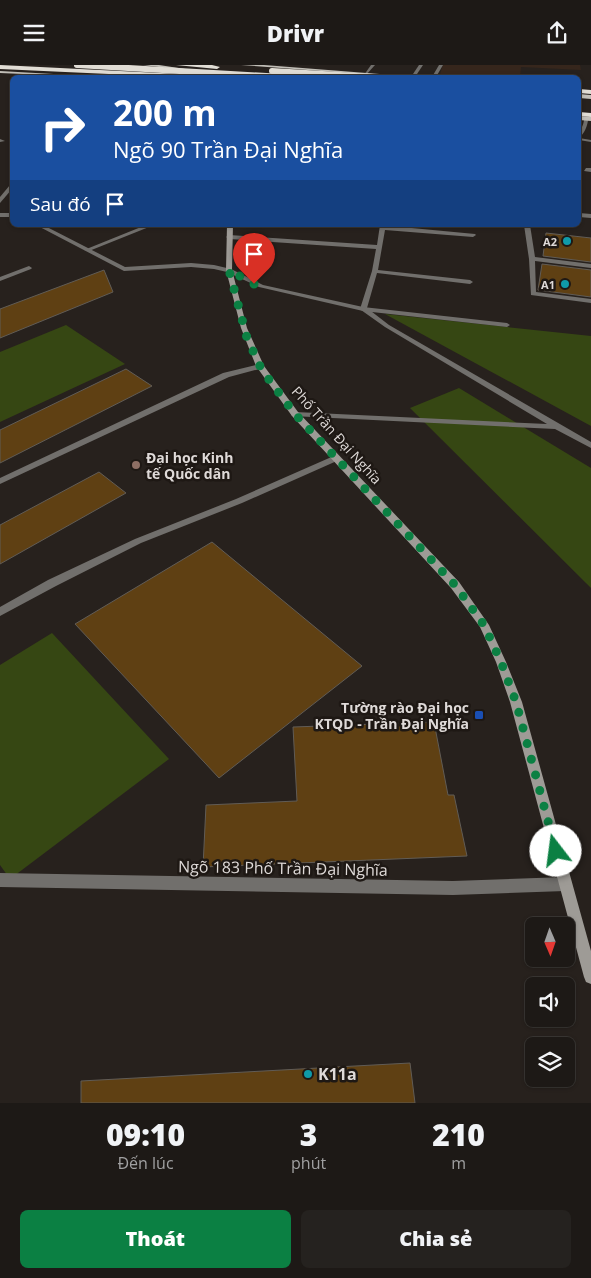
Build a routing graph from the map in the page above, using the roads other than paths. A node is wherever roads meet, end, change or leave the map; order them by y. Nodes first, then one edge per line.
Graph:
1 (77, 65) edge
2 (145, 65) edge
3 (179, 65) edge
4 (243, 65) edge
5 (373, 65) edge
6 (277, 66) edge
7 (0, 69) edge
8 (365, 74) junction
9 (45, 75) edge
10 (86, 75) edge
11 (150, 75) edge
12 (249, 75) edge
13 (258, 75) edge
14 (340, 75) edge
15 (381, 75) edge
16 (583, 93) edge
17 (591, 98) edge
18 (586, 116) edge
19 (581, 133) edge
20 (10, 188) edge
21 (0, 201) edge
22 (43, 227) edge
23 (146, 227) edge
24 (230, 227) edge
25 (383, 227) edge
26 (527, 227) edge
27 (473, 235) dead end
28 (229, 237) junction
29 (380, 247) junction
30 (87, 250) junction
31 (532, 259) junction
32 (591, 266) edge
33 (29, 268) dead end
34 (229, 270) junction
35 (375, 271) junction
36 (0, 279) edge
37 (470, 282) dead end
38 (591, 301) edge
39 (363, 309) junction
40 (507, 325) dead end
41 (260, 366) junction
42 (295, 414) junction
43 (558, 427) junction
44 (591, 445) edge
45 (336, 458) junction
46 (0, 481) edge
47 (0, 612) edge
48 (0, 880) edge
49 (565, 884) junction
50 (591, 977) edge

1 - 12 highway, bridge
2 - 13 main road
3 - 14 highway, bridge
4 - 6 main road
5 - 8 street
6 - 8 main road
7 - 9 main road
7 - 10 highway
7 - 11 highway
8 - 15 main road
16 - 17 highway
18 - 19 street
20 - 21 street
22 - 30 street
23 - 30 street
24 - 28 street, Phố Trần Đại Nghĩa
25 - 27 street
25 - 29 street
26 - 31 street
28 - 29 street
28 - 34 street, Phố Trần Đại Nghĩa
29 - 35 street
30 - 34 street
31 - 32 street
31 - 38 street
33 - 36 street
34 - 39 street
34 - 41 street, Phố Trần Đại Nghĩa
35 - 37 street
35 - 39 street
39 - 40 street
39 - 43 street
41 - 42 street, Phố Trần Đại Nghĩa
41 - 46 street
42 - 43 street
42 - 45 street, Phố Trần Đại Nghĩa
43 - 44 street
45 - 47 street
45 - 49 street, Phố Trần Đại Nghĩa
48 - 49 street, Ngõ 183 Phố Trần Đại Nghĩa
49 - 50 street, Phố Trần Đại Nghĩa

